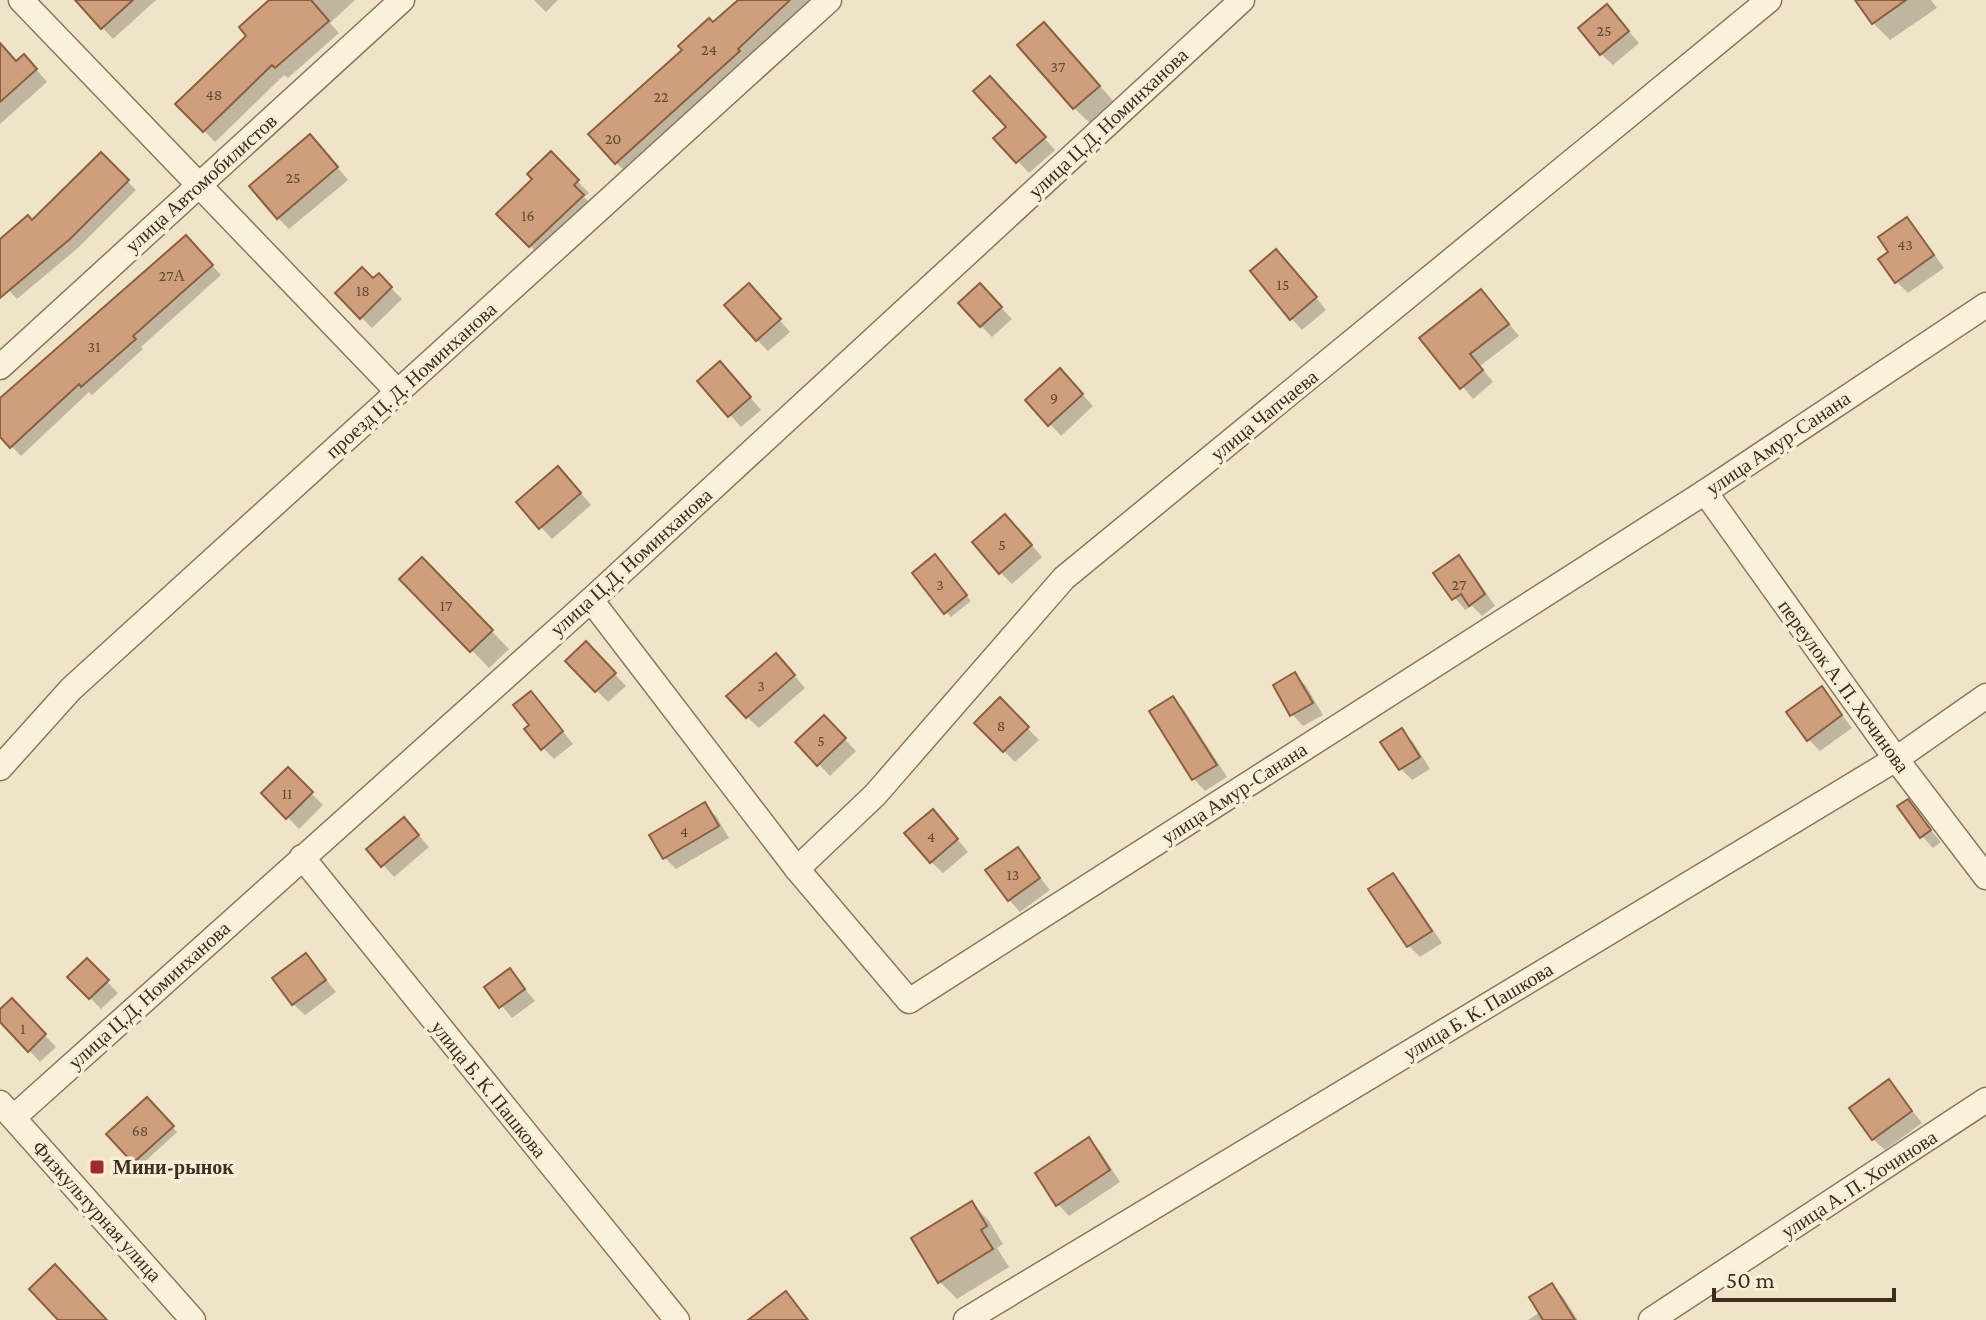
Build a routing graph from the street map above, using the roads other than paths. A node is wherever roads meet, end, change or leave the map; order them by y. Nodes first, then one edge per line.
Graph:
1 (21, 0) edge
2 (402, 0) edge
3 (829, 0) edge
4 (1242, 0) edge
5 (1769, 0) edge
6 (199, 184) junction
7 (1986, 305) edge
8 (0, 367) edge
9 (398, 392) junction
10 (1705, 492) junction
11 (591, 600) junction
12 (1986, 696) edge
13 (1896, 759) junction
14 (0, 768) edge
15 (302, 857) junction
16 (797, 869) junction
17 (1986, 877) edge
18 (1986, 1100) edge
19 (7, 1110) edge
20 (193, 1320) edge
21 (677, 1320) edge
22 (966, 1320) edge
23 (1651, 1320) edge

1 - 6 street
2 - 6 street, улица Автомобилистов
3 - 9 street, проезд Ц. Д. Номинханова
4 - 11 street, улица Ц.Д. Номинханова
5 - 16 street, улица Чапчаева
6 - 8 street, улица Автомобилистов
6 - 9 street
7 - 10 street, улица Амур-Санана
9 - 14 street, проезд Ц. Д. Номинханова
10 - 13 street, переулок А. П. Хочинова
10 - 16 street, улица Амур-Санана
11 - 15 street, улица Ц.Д. Номинханова
11 - 16 street, улица Амур-Санана
12 - 13 street, улица Б. К. Пашкова
13 - 17 street, переулок А. П. Хочинова
13 - 22 street, улица Б. К. Пашкова
15 - 19 street, улица Ц.Д. Номинханова
15 - 21 street, улица Б. К. Пашкова
18 - 23 street, улица А. П. Хочинова
19 - 20 street, Физкультурная улица

